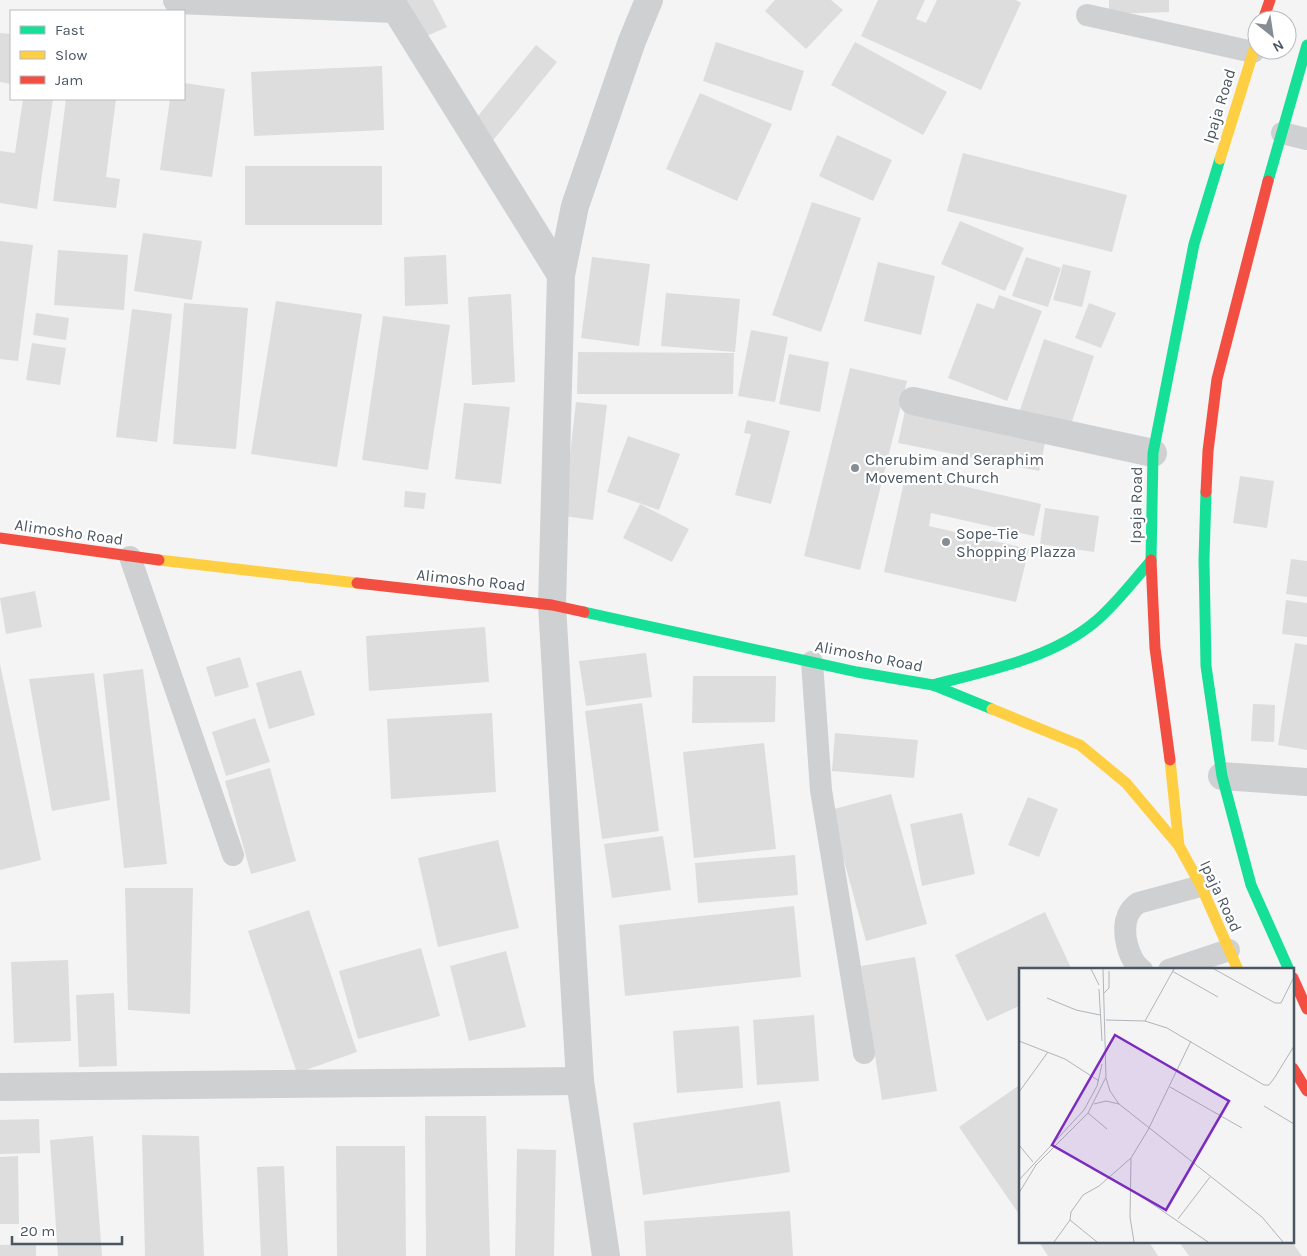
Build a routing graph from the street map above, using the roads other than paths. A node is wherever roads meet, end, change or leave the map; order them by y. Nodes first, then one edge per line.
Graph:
1 (177, 0) edge
2 (649, 0) edge
3 (392, 5) edge
4 (1087, 15) dead end
5 (1247, 45) edge
6 (1307, 45) edge
7 (1251, 60) edge
8 (1282, 133) junction
9 (1307, 139) edge
10 (561, 275) junction
11 (913, 401) dead end
12 (1154, 453) junction
13 (0, 538) edge
14 (130, 557) junction
15 (1151, 561) junction
16 (552, 605) junction
17 (812, 662) junction
18 (933, 685) junction
19 (1222, 776) junction
20 (1307, 782) edge
21 (1179, 846) junction
22 (233, 855) dead end
23 (1202, 886) junction
24 (1234, 960) edge
25 (1140, 968) edge
26 (1182, 968) edge
27 (1288, 968) edge
28 (1294, 980) edge
29 (1307, 1009) edge
30 (864, 1053) dead end
31 (1294, 1070) edge
32 (580, 1081) junction
33 (0, 1087) edge
34 (1307, 1091) edge
35 (606, 1256) edge

1 - 3 street
2 - 10 street
3 - 10 street
4 - 5 lane
6 - 8 main road, Ipaja Road
7 - 12 main road, Ipaja Road
8 - 9 lane
8 - 19 main road, Ipaja Road
10 - 16 street
11 - 12 street
12 - 15 main road, Ipaja Road
13 - 14 main road, Alimosho Road
14 - 16 main road, Alimosho Road
14 - 22 lane
15 - 18 main road, Alimosho Road
15 - 21 main road, Ipaja Road
16 - 17 main road, Alimosho Road
16 - 32 street
17 - 18 main road, Alimosho Road
17 - 30 lane
18 - 21 main road, Alimosho Road
19 - 20 street
19 - 27 main road, Ipaja Road
21 - 23 main road, Ipaja Road
23 - 24 main road, Ipaja Road
23 - 25 lane
24 - 26 lane
28 - 29 main road
31 - 34 main road
32 - 33 street
32 - 35 street

